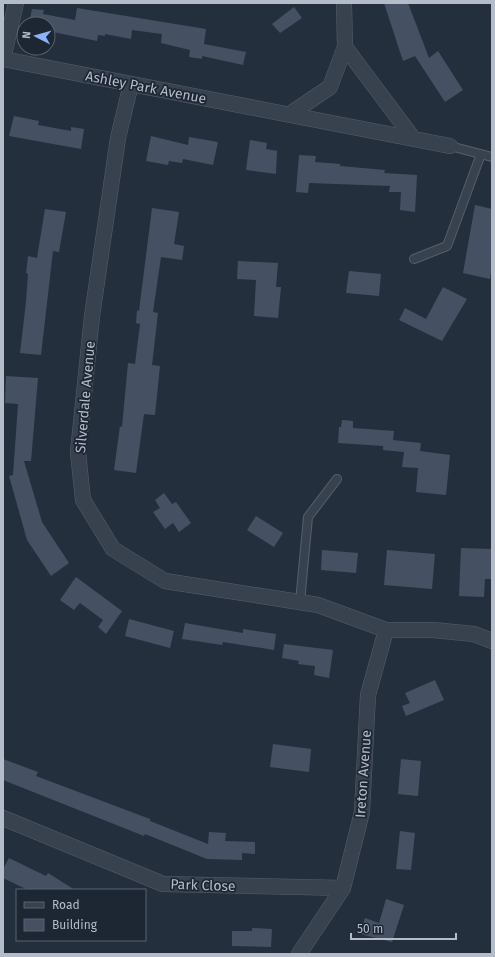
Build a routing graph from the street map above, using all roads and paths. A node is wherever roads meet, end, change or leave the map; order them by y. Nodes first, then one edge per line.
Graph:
1 (16, 3) edge
2 (344, 3) edge
3 (344, 47) junction
4 (3, 59) edge
5 (131, 84) junction
6 (290, 114) junction
7 (413, 138) junction
8 (450, 146) joint
9 (481, 154) junction
10 (492, 157) edge
11 (414, 258) dead end
12 (337, 479) dead end
13 (300, 602) junction
14 (386, 630) junction
15 (492, 641) edge
16 (3, 818) edge
17 (343, 888) junction
18 (299, 954) edge

1 - 4 street
2 - 3 street
3 - 6 street
3 - 7 street
4 - 5 street, Ashley Park Avenue
5 - 6 street, Ashley Park Avenue
5 - 13 street, Silverdale Avenue
6 - 7 street, Ashley Park Avenue
7 - 8 street, Ashley Park Avenue
8 - 9 lane
9 - 10 lane
9 - 11 lane
12 - 13 lane
13 - 14 street, Silverdale Avenue
14 - 15 street, Silverdale Avenue
14 - 17 street, Ireton Avenue
16 - 17 street, Park Close
17 - 18 street, Ireton Avenue

